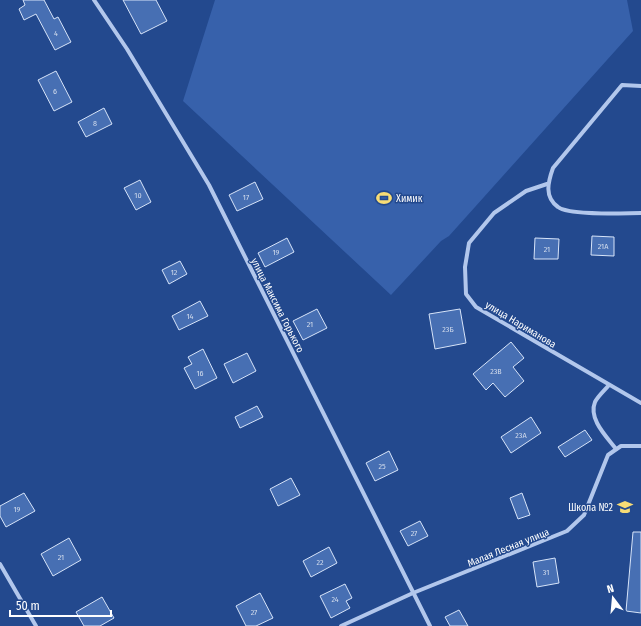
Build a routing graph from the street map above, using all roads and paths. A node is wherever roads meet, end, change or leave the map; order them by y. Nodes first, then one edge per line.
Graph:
1 (94, 0) edge
2 (641, 86) edge
3 (547, 184) junction
4 (641, 213) edge
5 (609, 385) junction
6 (641, 403) edge
7 (641, 446) edge
8 (616, 449) junction
9 (0, 564) edge
10 (413, 593) junction
11 (36, 626) edge
12 (341, 626) edge
13 (430, 626) edge

1 - 10 street, улица Максима Горького
2 - 3 street
3 - 4 street
3 - 5 street, улица Нариманова
5 - 6 street, улица Нариманова
5 - 8 street
7 - 8 street
8 - 10 street, Малая Лесная улица
9 - 11 street
10 - 12 street, Малая Лесная улица
10 - 13 street, улица Максима Горького

